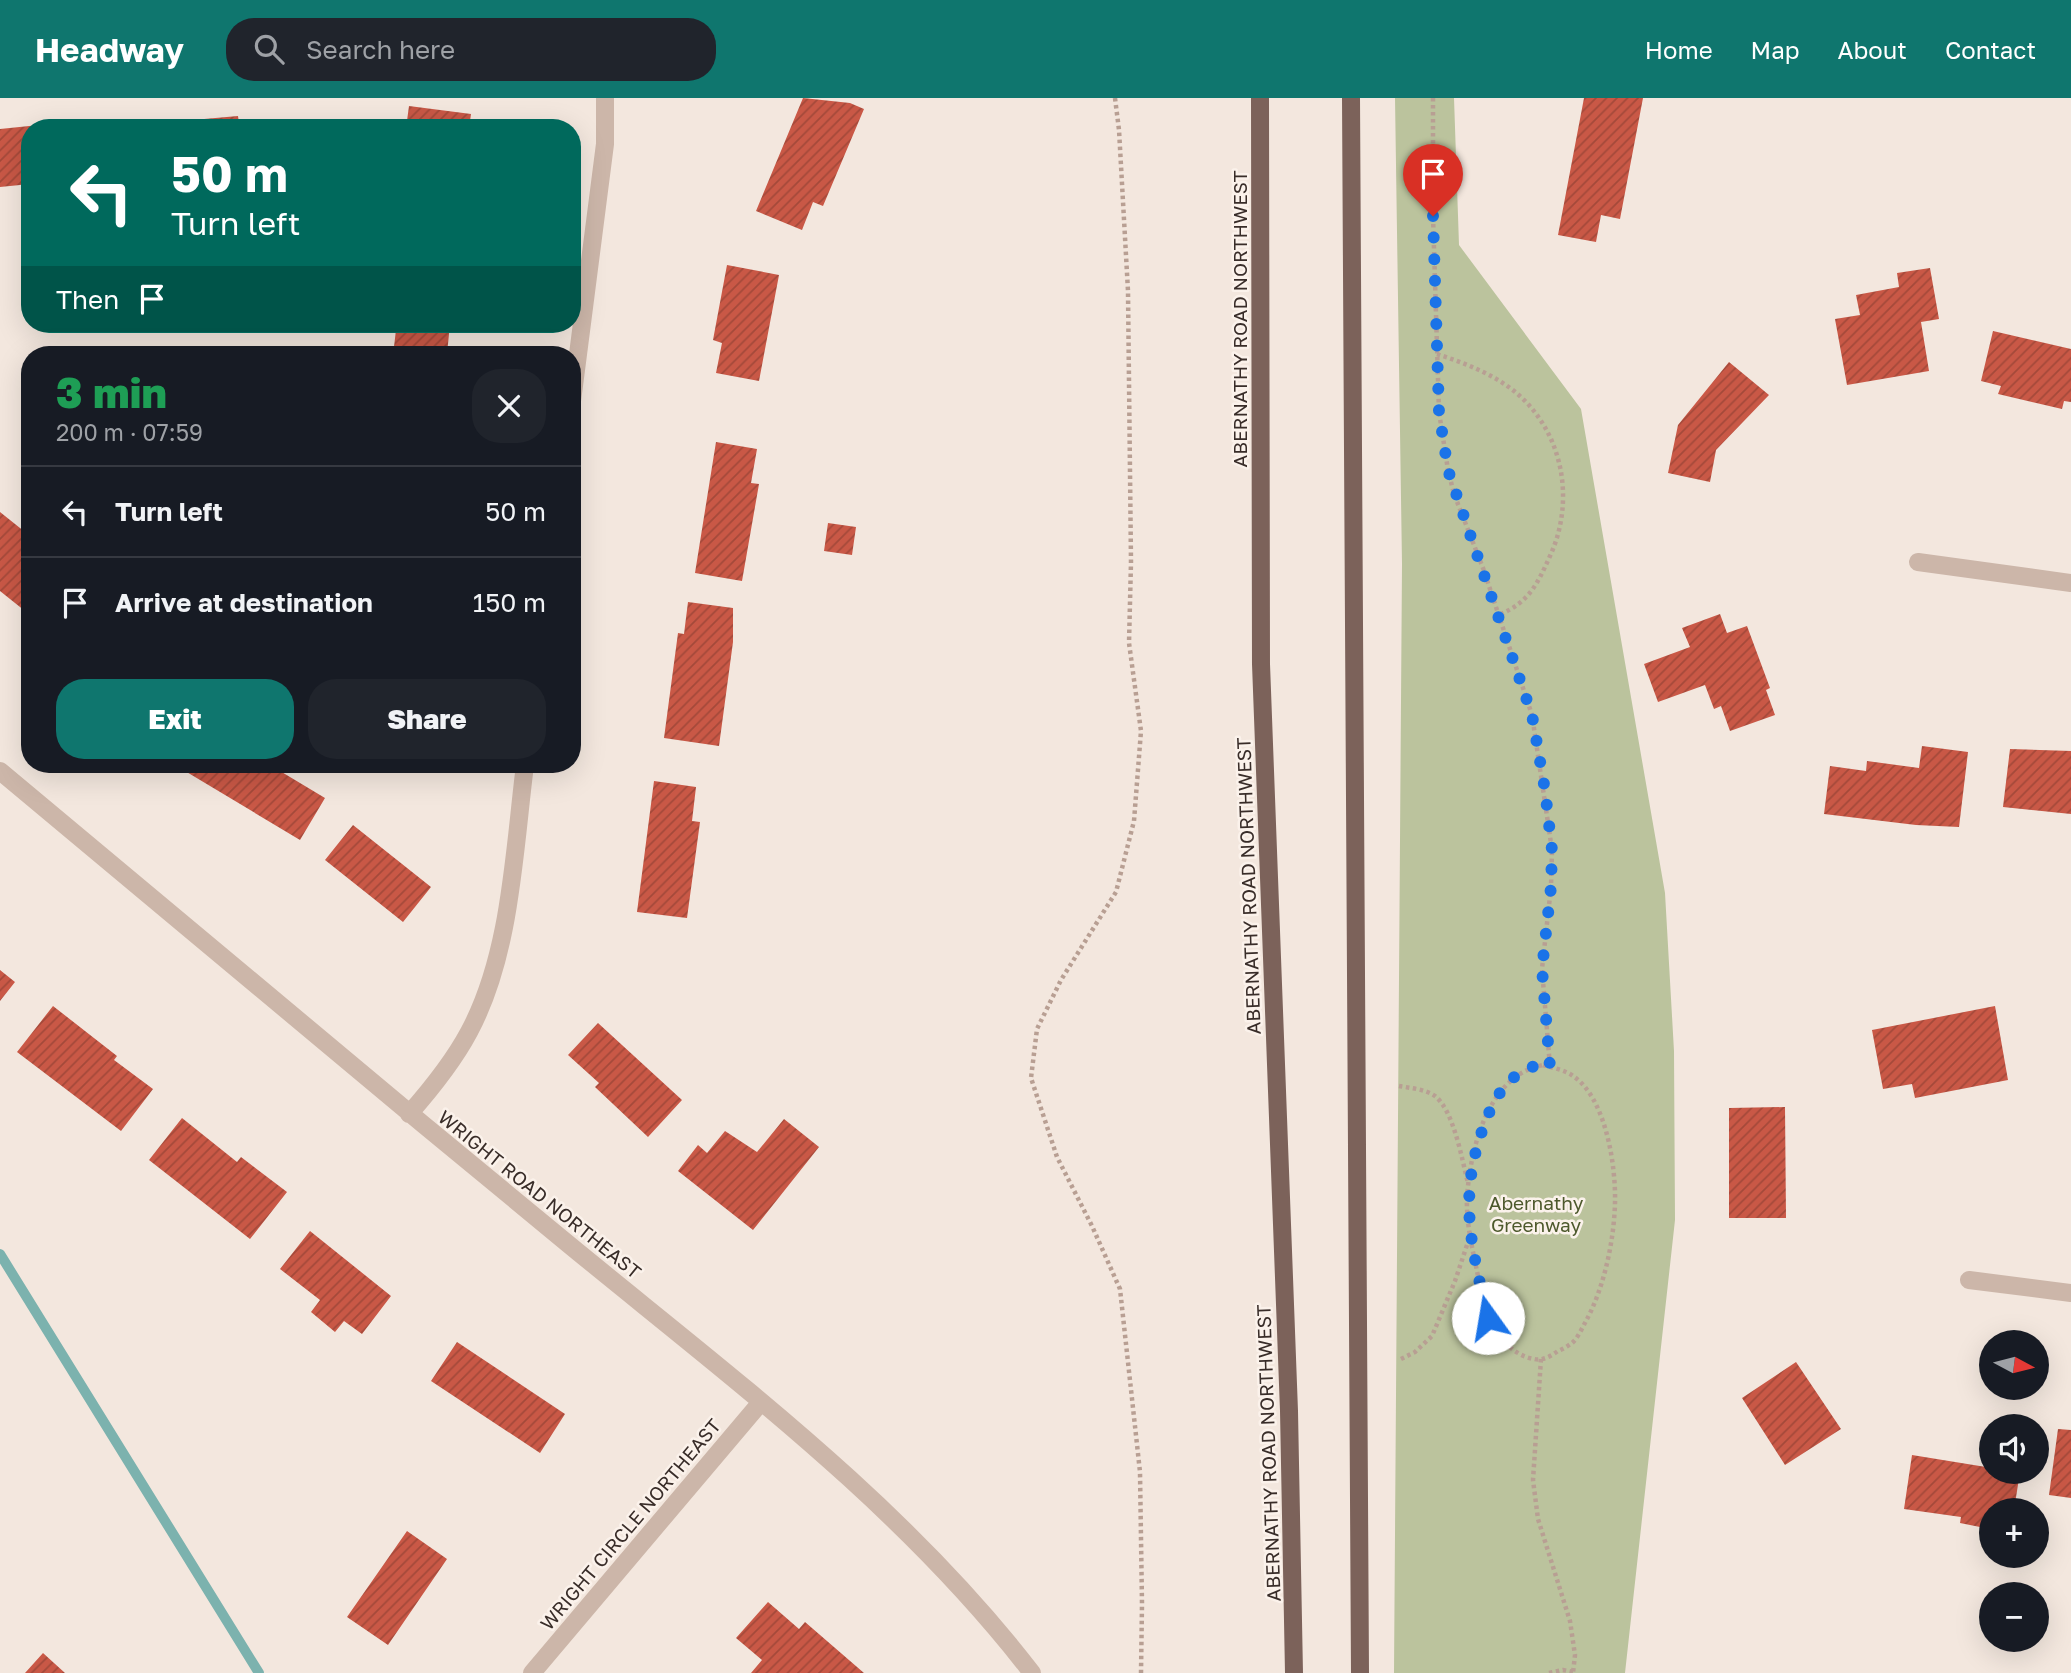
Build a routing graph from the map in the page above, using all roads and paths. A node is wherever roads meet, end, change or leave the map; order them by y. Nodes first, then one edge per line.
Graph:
1 (605, 98) edge
2 (1115, 98) edge
3 (1260, 98) edge
4 (1351, 98) edge
5 (1433, 98) edge
6 (581, 333) edge
7 (1437, 354) junction
8 (1919, 562) dead end
9 (2071, 583) edge
10 (1499, 615) junction
11 (0, 771) edge
12 (524, 773) edge
13 (1550, 1067) junction
14 (1399, 1086) dead end
15 (409, 1114) junction
16 (1469, 1185) junction
17 (1470, 1237) junction
18 (1969, 1280) dead end
19 (2071, 1293) edge
20 (1401, 1359) dead end
21 (1541, 1359) junction
22 (761, 1402) junction
23 (1573, 1672) edge
24 (532, 1673) edge
25 (1032, 1673) edge
26 (1141, 1673) edge
27 (1294, 1673) edge
28 (1360, 1673) edge
29 (1549, 1673) edge

1 - 6 street
2 - 26 path
3 - 27 main road, ABERNATHY ROAD NORTHWEST
4 - 28 main road
5 - 7 path
7 - 10 path
7 - 10 path
8 - 9 street
10 - 13 path
11 - 15 street, WRIGHT ROAD NORTHEAST
12 - 15 street
13 - 16 path
13 - 21 path
14 - 16 path
15 - 22 street, WRIGHT ROAD NORTHEAST
16 - 17 path
17 - 20 path
17 - 21 path
18 - 19 street
21 - 23 path
22 - 24 street, WRIGHT CIRCLE NORTHEAST
22 - 25 street, WRIGHT ROAD NORTHEAST
23 - 29 path

